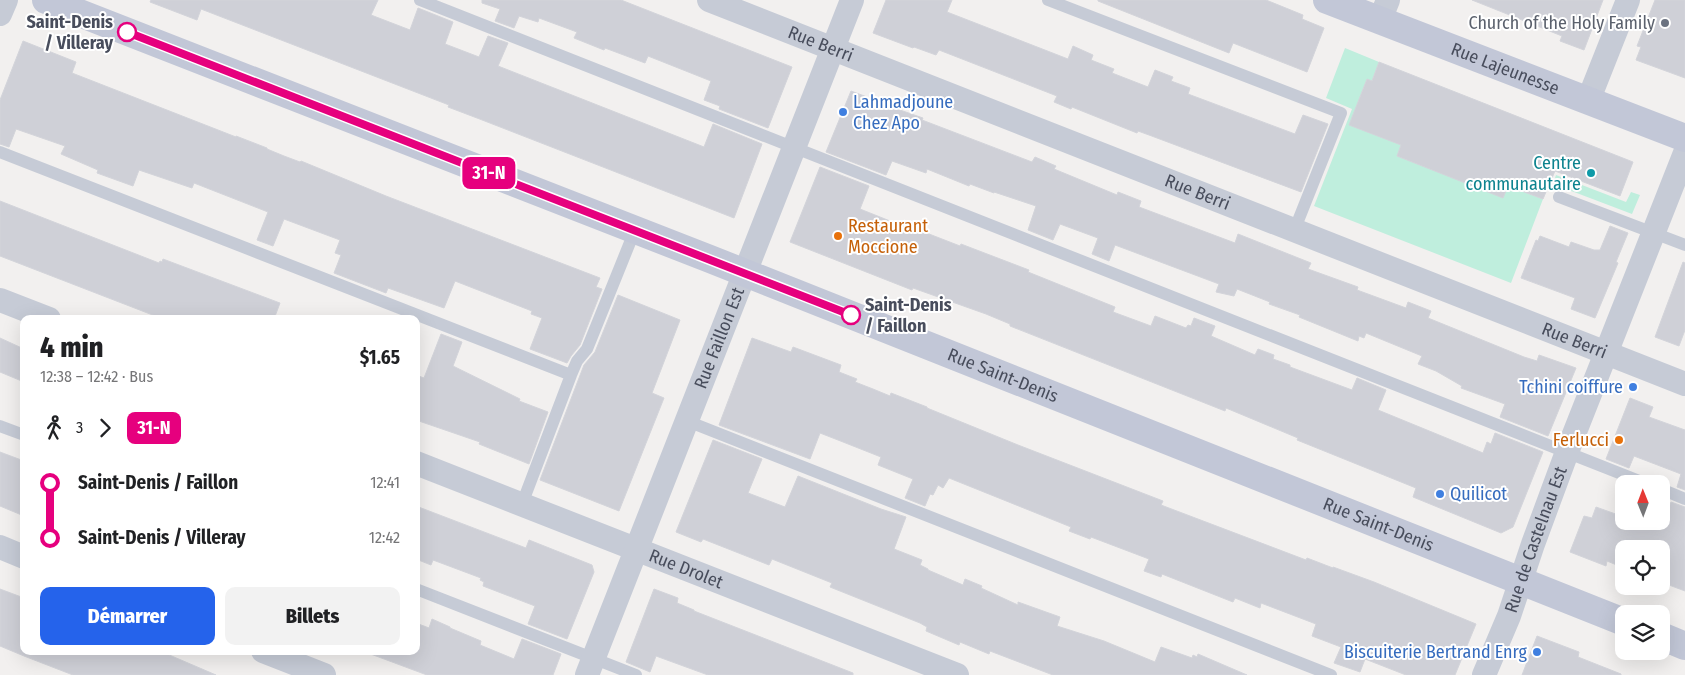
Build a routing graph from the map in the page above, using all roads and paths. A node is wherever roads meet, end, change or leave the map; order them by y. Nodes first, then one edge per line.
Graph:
1 (6, 0) edge
2 (46, 0) edge
3 (420, 0) edge
4 (709, 0) edge
5 (852, 0) edge
6 (1048, 0) edge
7 (1326, 0) edge
8 (1628, 0) edge
9 (1384, 10) edge
10 (0, 14) edge
11 (833, 48) junction
12 (1588, 101) junction
13 (1685, 138) edge
14 (794, 147) junction
15 (0, 152) edge
16 (1685, 154) edge
17 (1559, 197) dead end
18 (635, 230) junction
19 (1294, 230) junction
20 (1653, 233) junction
21 (1685, 245) edge
22 (745, 273) junction
23 (0, 300) edge
24 (39, 315) edge
25 (417, 315) edge
26 (420, 316) edge
27 (1606, 354) junction
28 (570, 375) junction
29 (1685, 384) edge
30 (687, 421) junction
31 (0, 426) edge
32 (20, 434) edge
33 (1567, 452) junction
34 (420, 465) edge
35 (1624, 475) edge
36 (1670, 493) edge
37 (1685, 499) edge
38 (522, 504) junction
39 (0, 547) edge
40 (636, 549) junction
41 (20, 555) edge
42 (1521, 580) junction
43 (420, 591) edge
44 (1615, 618) edge
45 (1670, 640) edge
46 (1685, 646) edge
47 (274, 655) edge
48 (590, 667) edge
49 (324, 675) edge
50 (636, 675) edge
51 (957, 675) edge
52 (1332, 675) edge
53 (1484, 675) edge

1 - 10 street
2 - 18 main road, Rue Saint-Denis
3 - 14 lane
4 - 11 street, Rue Berri
5 - 11 street, Rue Faillon Est
6 - 19 lane
7 - 9 main road, Rue Lajeunesse
8 - 12 street
9 - 12 main road, Rue Lajeunesse
11 - 14 street, Rue Faillon Est
11 - 19 street, Rue Berri
12 - 13 main road, Rue Lajeunesse
14 - 22 street, Rue Faillon Est
14 - 33 lane
15 - 25 lane
16 - 20 street, Rue de Castelnau Est
17 - 20 lane
18 - 22 main road, Rue Saint-Denis
18 - 28 lane
19 - 27 street, Rue Berri
20 - 21 lane
20 - 27 street, Rue de Castelnau Est
22 - 30 street, Rue Faillon Est
22 - 42 main road, Rue Saint-Denis
23 - 24 street
26 - 28 lane
27 - 29 street, Rue Berri
27 - 33 street, Rue de Castelnau Est
28 - 38 lane
30 - 40 street, Rue Faillon Est
30 - 52 lane
31 - 32 lane
33 - 35 lane
33 - 42 street, Rue de Castelnau Est
34 - 38 street, Rue Drolet
36 - 37 lane
38 - 40 street, Rue Drolet
39 - 41 street
40 - 48 street, Rue Faillon Est
40 - 51 street, Rue Drolet
42 - 44 main road, Rue Saint-Denis
42 - 53 street, Rue de Castelnau Est
43 - 48 lane
45 - 46 main road
47 - 49 street
48 - 50 lane

